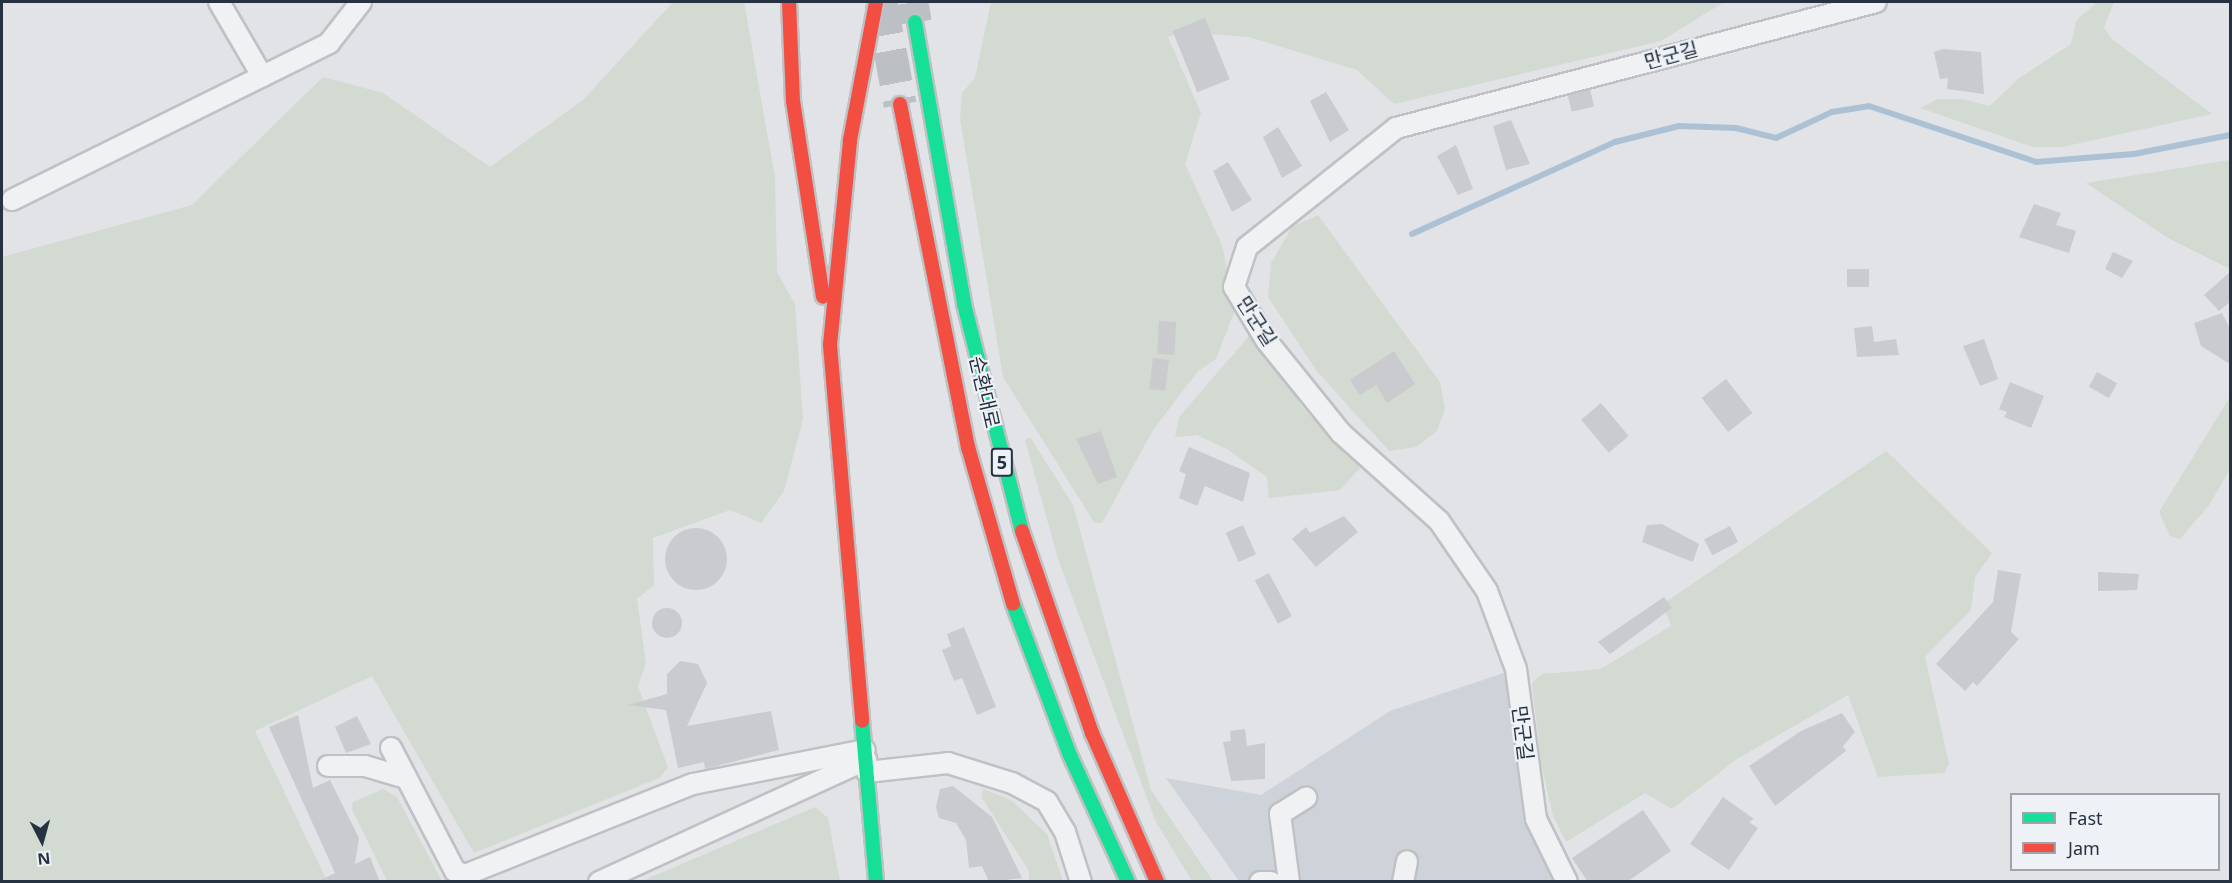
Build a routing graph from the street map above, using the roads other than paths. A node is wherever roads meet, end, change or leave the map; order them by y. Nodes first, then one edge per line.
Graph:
1 (219, 2) edge
2 (361, 2) edge
3 (789, 2) edge
4 (876, 2) edge
5 (1876, 2) edge
6 (915, 22) tunnel mouth
7 (262, 76) junction
8 (900, 104) tunnel mouth
9 (12, 200) dead end
10 (830, 345) junction
11 (391, 748) dead end
12 (866, 761) junction
13 (328, 766) dead end
14 (406, 778) junction
15 (1306, 798) dead end
16 (1407, 861) dead end
17 (599, 882) edge
18 (876, 882) edge
19 (1081, 882) edge
20 (1128, 882) edge
21 (1157, 882) edge
22 (1260, 882) edge
23 (1271, 882) edge
24 (1289, 882) edge
25 (1403, 882) edge
26 (1567, 882) edge

1 - 7 street
2 - 7 street
3 - 10 main road
4 - 10 main road
5 - 26 street, 만군길
6 - 21 main road, 순환대로 / 5
7 - 9 street
8 - 20 main road, 순환대로 / 5
10 - 12 main road
11 - 14 street
12 - 14 street
12 - 17 street
12 - 18 main road
12 - 19 street
13 - 14 street
15 - 24 street
16 - 25 street
22 - 23 street

